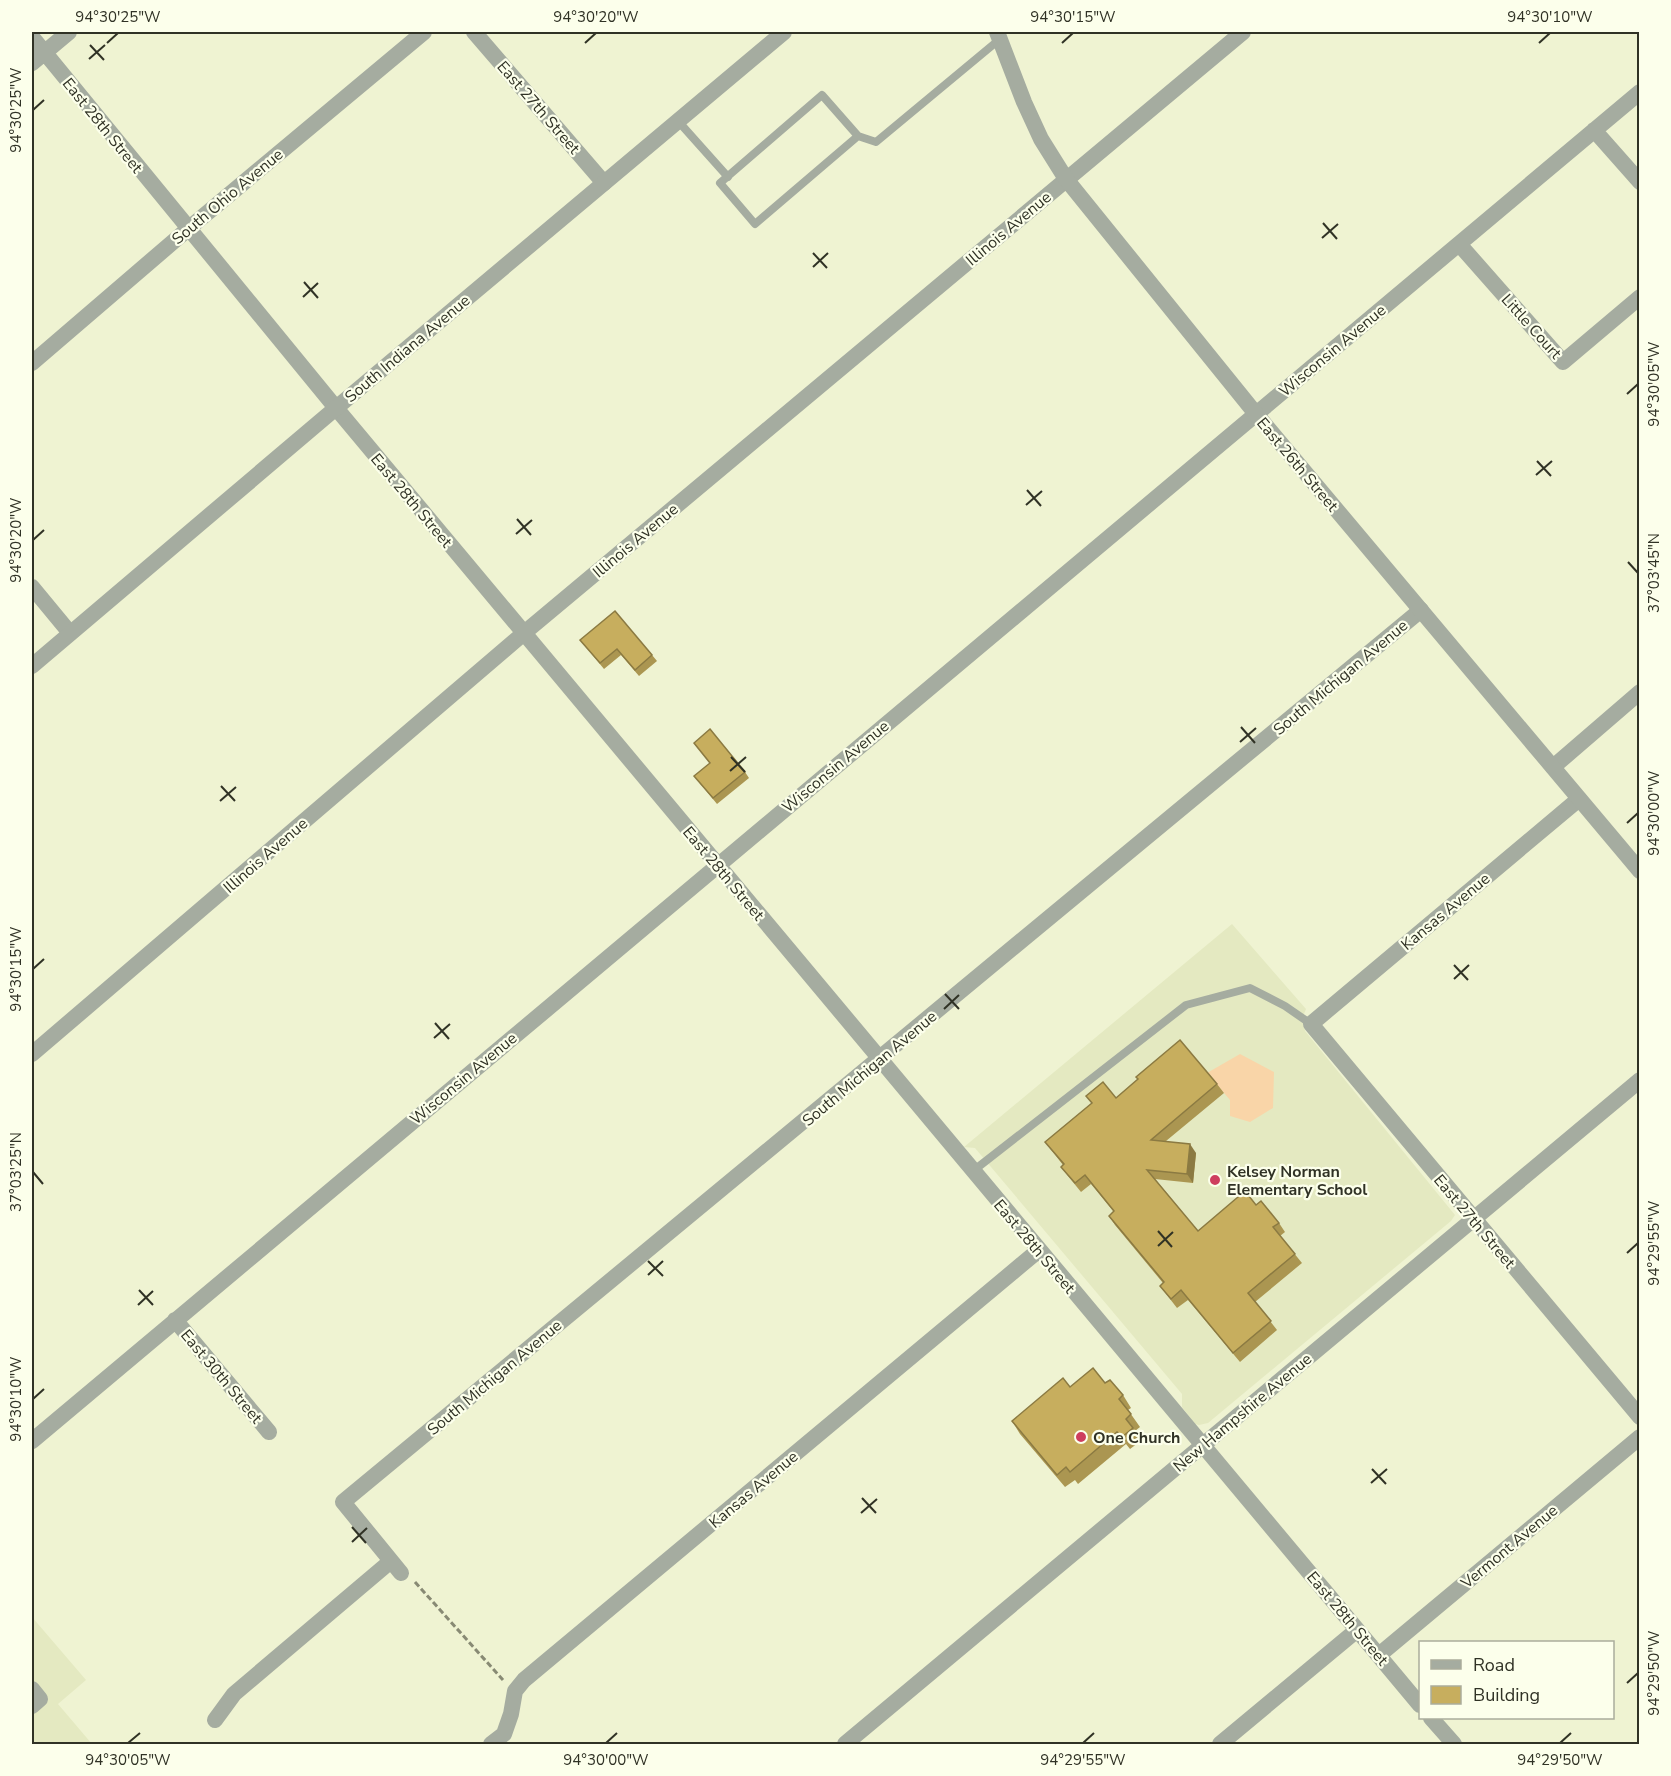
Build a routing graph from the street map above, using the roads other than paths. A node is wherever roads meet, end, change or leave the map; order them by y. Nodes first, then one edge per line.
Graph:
1 (69, 32) edge
2 (424, 32) edge
3 (474, 32) edge
4 (784, 32) edge
5 (1244, 32) edge
6 (999, 35) edge
7 (32, 37) edge
8 (38, 58) edge
9 (1640, 92) edge
10 (678, 121) junction
11 (1594, 130) junction
12 (858, 136) junction
13 (728, 177) junction
14 (1066, 179) junction
15 (1640, 182) edge
16 (604, 183) junction
17 (188, 229) junction
18 (1459, 244) junction
19 (1640, 297) edge
20 (32, 363) edge
21 (336, 408) junction
22 (1256, 414) junction
23 (32, 587) edge
24 (1421, 610) junction
25 (70, 633) junction
26 (524, 633) junction
27 (32, 666) edge
28 (1640, 692) edge
29 (1552, 767) junction
30 (1579, 799) junction
31 (717, 864) junction
32 (1640, 871) edge
33 (1311, 1024) junction
34 (32, 1054) edge
35 (879, 1059) junction
36 (1640, 1080) edge
37 (972, 1171) junction
38 (1473, 1219) junction
39 (1039, 1250) junction
40 (175, 1320) junction
41 (1640, 1417) edge
42 (269, 1432) dead end
43 (1640, 1437) edge
44 (32, 1441) edge
45 (1202, 1445) junction
46 (1357, 1630) junction
47 (1378, 1655) junction
48 (1419, 1704) edge
49 (1432, 1719) edge
50 (215, 1720) dead end
51 (491, 1744) edge
52 (845, 1744) edge
53 (1220, 1744) edge
54 (1454, 1744) edge

1 - 8 street
2 - 17 street, South Ohio Avenue
3 - 16 street, East 27th Street
4 - 10 street, South Indiana Avenue
5 - 14 street, Illinois Avenue
6 - 12 lane
6 - 14 street, East 26th Street
7 - 8 street, East 28th Street
8 - 17 street, East 28th Street
9 - 11 street, Wisconsin Avenue
10 - 13 lane
10 - 16 street, South Indiana Avenue
11 - 15 street
11 - 18 street, Wisconsin Avenue
12 - 13 lane
12 - 13 lane
14 - 22 street, East 26th Street
14 - 26 street, Illinois Avenue
16 - 21 street, South Indiana Avenue
17 - 20 street, South Ohio Avenue
17 - 21 street, East 28th Street
18 - 19 street, Little Court
18 - 22 street, Wisconsin Avenue
21 - 25 street, South Indiana Avenue
21 - 26 street, East 28th Street
22 - 24 street, East 26th Street
22 - 31 street, Wisconsin Avenue
23 - 25 street
24 - 29 street, East 26th Street
24 - 35 street, South Michigan Avenue
25 - 27 street, South Indiana Avenue
26 - 31 street, East 28th Street
26 - 34 street, Illinois Avenue
28 - 29 street
29 - 30 street, East 26th Street
30 - 32 street, East 26th Street
30 - 33 street, Kansas Avenue
31 - 35 street, East 28th Street
31 - 40 street, Wisconsin Avenue
33 - 37 lane
33 - 38 street, East 27th Street
35 - 37 street, East 28th Street
35 - 50 street, South Michigan Avenue
36 - 38 street, New Hampshire Avenue
37 - 39 street, East 28th Street
38 - 41 street, East 27th Street
38 - 45 street, New Hampshire Avenue
39 - 45 street, East 28th Street
39 - 51 street, Kansas Avenue
40 - 42 street, East 30th Street
40 - 44 street, Wisconsin Avenue
43 - 47 street, Vermont Avenue
45 - 46 street, East 28th Street
45 - 52 street, New Hampshire Avenue
46 - 47 street, East 28th Street
46 - 53 street
47 - 48 street, East 28th Street
49 - 54 street

